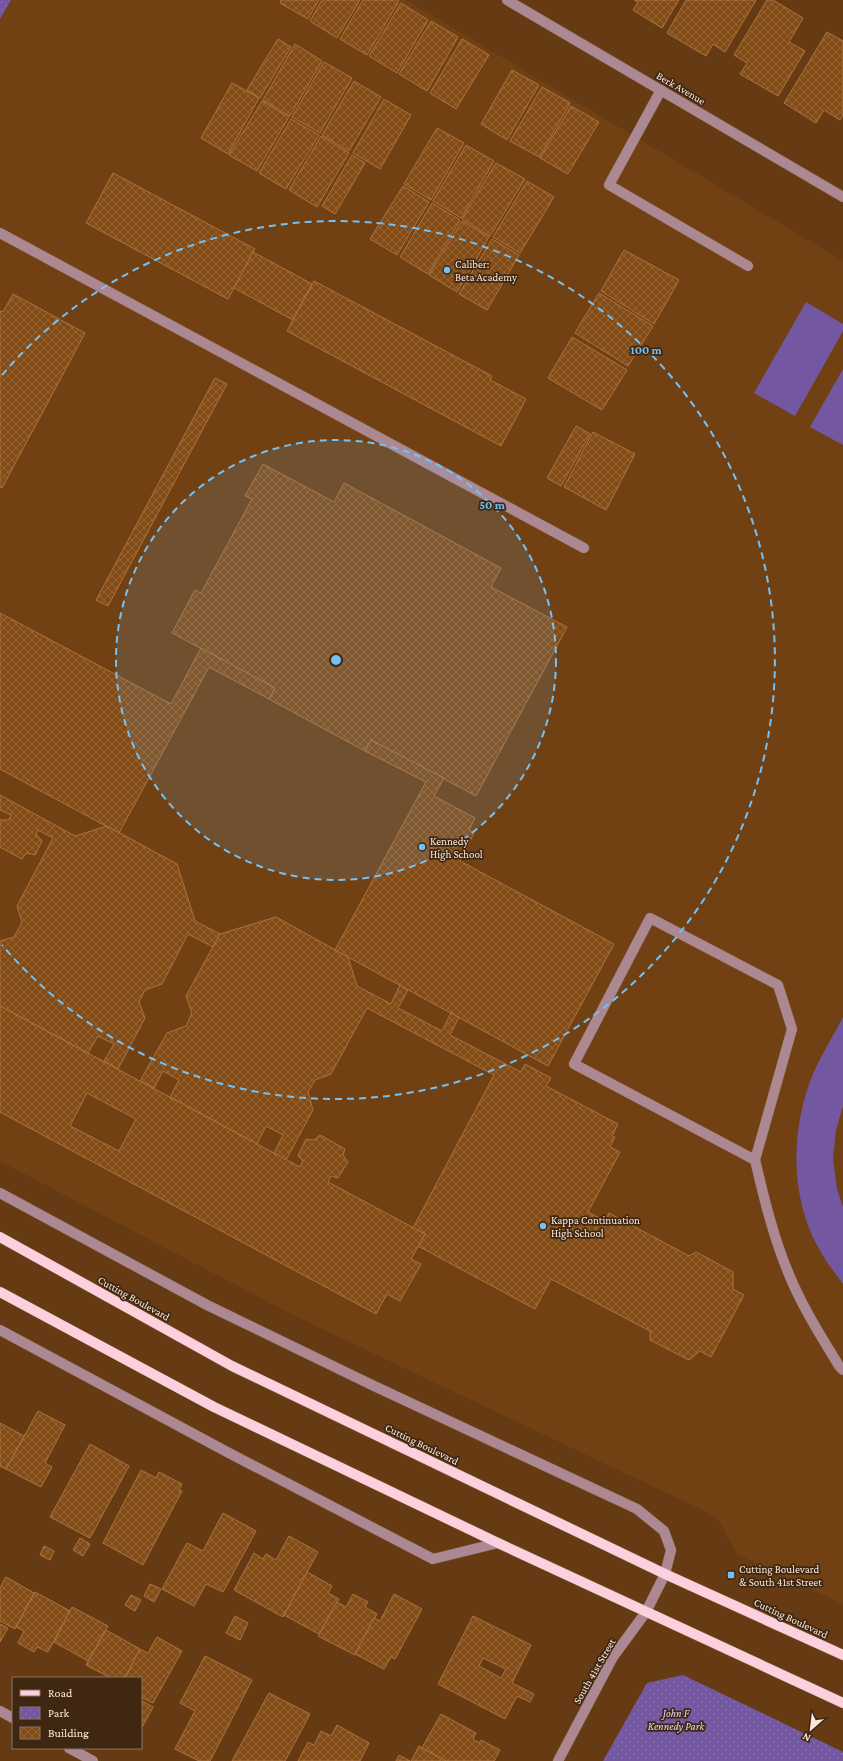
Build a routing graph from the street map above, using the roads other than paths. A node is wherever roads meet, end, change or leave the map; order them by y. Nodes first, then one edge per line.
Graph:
1 (507, 0) edge
2 (661, 90) junction
3 (843, 198) edge
4 (0, 233) edge
5 (748, 266) dead end
6 (584, 548) dead end
7 (755, 1160) junction
8 (0, 1193) edge
9 (0, 1237) edge
10 (0, 1292) edge
11 (0, 1330) edge
12 (843, 1370) edge
13 (498, 1543) junction
14 (665, 1574) junction
15 (646, 1612) junction
16 (843, 1655) edge
17 (843, 1703) edge
18 (0, 1711) edge
19 (12, 1717) edge
20 (71, 1749) edge
21 (93, 1761) edge
22 (558, 1761) edge

1 - 2 street, Berk Avenue
2 - 3 street, Berk Avenue
2 - 5 street
4 - 6 street
7 - 7 street
7 - 12 street
8 - 14 street, South 41st Street
9 - 14 main road, Cutting Boulevard
10 - 13 main road
11 - 13 street
13 - 15 main road
14 - 15 street, South 41st Street
14 - 16 main road, Cutting Boulevard
15 - 17 main road
15 - 22 street, South 41st Street
18 - 19 street
20 - 21 street

